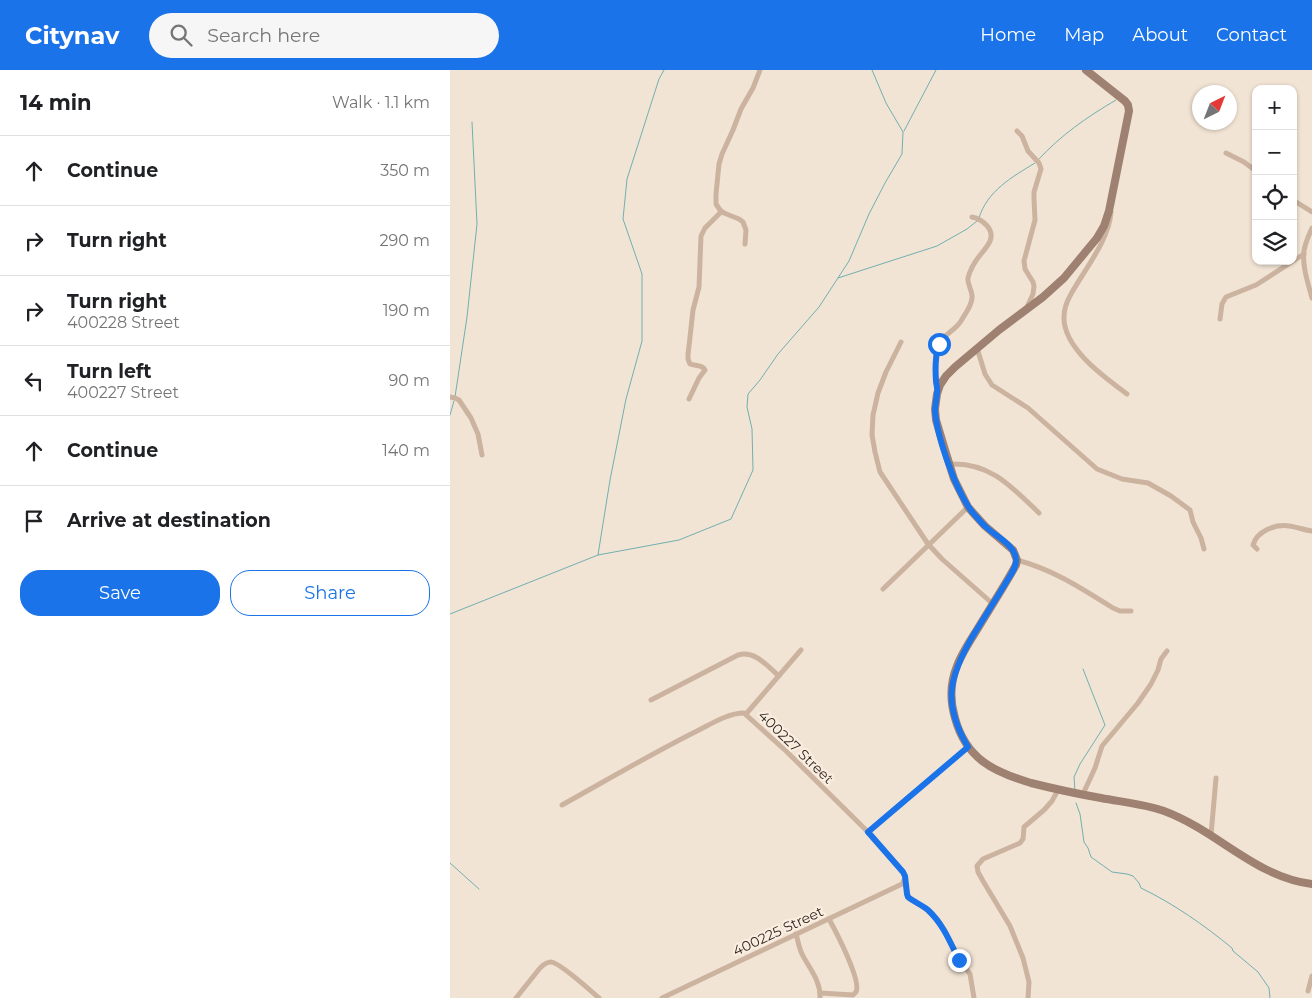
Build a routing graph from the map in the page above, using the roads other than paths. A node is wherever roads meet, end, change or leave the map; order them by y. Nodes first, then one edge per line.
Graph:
1 (760, 70) edge
2 (1086, 70) edge
3 (1017, 131) dead end
4 (1226, 153) dead end
5 (1252, 168) edge
6 (1111, 201) junction
7 (1297, 203) edge
8 (722, 212) junction
9 (1312, 212) edge
10 (972, 217) dead end
11 (1312, 228) edge
12 (745, 244) dead end
13 (1304, 254) junction
14 (1312, 298) edge
15 (1025, 311) junction
16 (1220, 319) dead end
17 (901, 342) dead end
18 (977, 348) junction
19 (938, 391) junction
20 (1127, 394) dead end
21 (450, 397) edge
22 (689, 398) dead end
23 (482, 455) dead end
24 (950, 464) junction
25 (968, 507) junction
26 (1039, 513) dead end
27 (1312, 531) edge
28 (928, 544) junction
29 (1204, 549) dead end
30 (1257, 549) dead end
31 (1016, 560) junction
32 (883, 589) dead end
33 (993, 604) junction
34 (1131, 611) dead end
35 (801, 650) dead end
36 (1167, 651) dead end
37 (779, 676) junction
38 (651, 700) dead end
39 (746, 714) junction
40 (968, 747) junction
41 (1216, 778) dead end
42 (1058, 790) junction
43 (1083, 794) junction
44 (562, 805) dead end
45 (868, 832) junction
46 (1211, 835) junction
47 (904, 881) junction
48 (1312, 884) edge
49 (829, 919) junction
50 (796, 934) junction
51 (1312, 976) edge
52 (1308, 991) dead end
53 (673, 995) edge
54 (820, 995) edge
55 (516, 998) edge
56 (599, 998) edge
57 (662, 998) edge
58 (974, 998) edge
59 (1028, 998) edge

1 - 8 street
2 - 6 street
3 - 15 street
4 - 5 street
6 - 15 street
6 - 20 street
7 - 9 street
8 - 12 street
8 - 22 street
10 - 19 street
11 - 13 street
13 - 14 street
13 - 16 street
15 - 18 street
17 - 28 street
18 - 19 street
18 - 29 street
19 - 24 street
21 - 23 street
24 - 25 street
24 - 26 street
25 - 28 street
25 - 31 street
27 - 30 street
28 - 32 street
28 - 33 street
31 - 33 street
31 - 34 street
33 - 40 street
35 - 37 street
36 - 43 street
37 - 38 street
37 - 39 street
39 - 44 street, 400227 Street
39 - 45 street, 400227 Street
40 - 42 street
40 - 45 street
41 - 46 street
42 - 43 street
42 - 59 street
43 - 46 street
45 - 47 street, 400227 Street
46 - 48 street
47 - 49 street, 400225 Street
47 - 58 street, 400227 Street
49 - 50 street, 400225 Street
49 - 54 street
50 - 53 street, 400225 Street
50 - 54 street
51 - 52 street
53 - 57 street, 400225 Street
55 - 56 street

